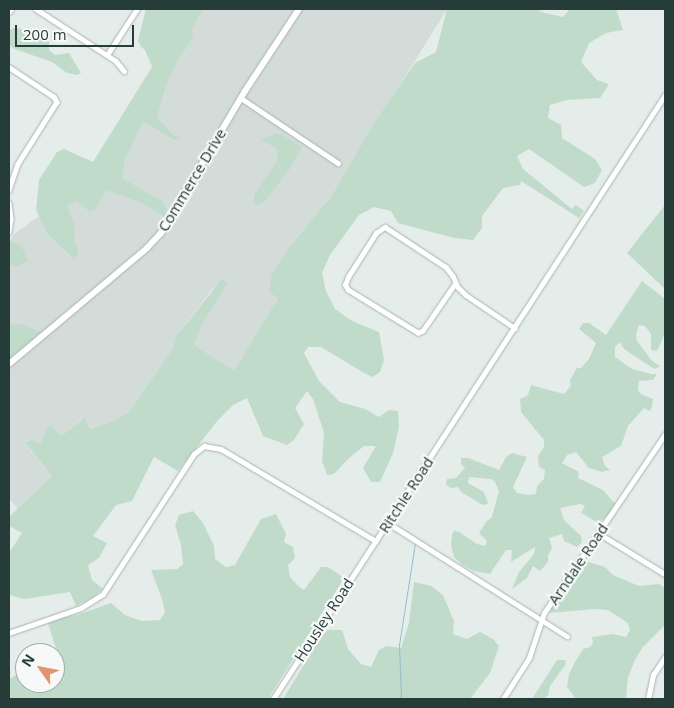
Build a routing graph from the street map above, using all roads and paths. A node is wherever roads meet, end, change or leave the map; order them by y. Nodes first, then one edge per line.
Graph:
1 (36, 9) edge
2 (137, 9) edge
3 (299, 9) edge
4 (107, 55) junction
5 (9, 67) edge
6 (124, 72) dead end
7 (665, 95) edge
8 (241, 98) junction
9 (338, 163) dead end
10 (9, 190) edge
11 (9, 203) edge
12 (9, 232) edge
13 (456, 283) junction
14 (515, 328) junction
15 (9, 364) edge
16 (665, 434) edge
17 (388, 523) junction
18 (598, 533) junction
19 (376, 541) junction
20 (665, 574) edge
21 (540, 620) junction
22 (9, 633) edge
23 (567, 636) dead end
24 (665, 657) edge
25 (273, 699) edge
26 (503, 699) edge
27 (648, 699) edge

1 - 4 street
2 - 4 street
3 - 8 street, Commerce Drive
4 - 6 street
5 - 10 street
7 - 14 street, Ritchie Road
8 - 9 street
8 - 15 street, Commerce Drive
11 - 12 street
13 - 13 street
13 - 14 street
14 - 17 street, Ritchie Road
16 - 18 street, Arndale Road
17 - 19 street, Ritchie Road
17 - 21 street
18 - 20 street
18 - 21 street, Arndale Road
19 - 22 street, Ritchie Road
19 - 25 street, Housley Road
21 - 23 street
21 - 26 street, Arndale Road
24 - 27 street

